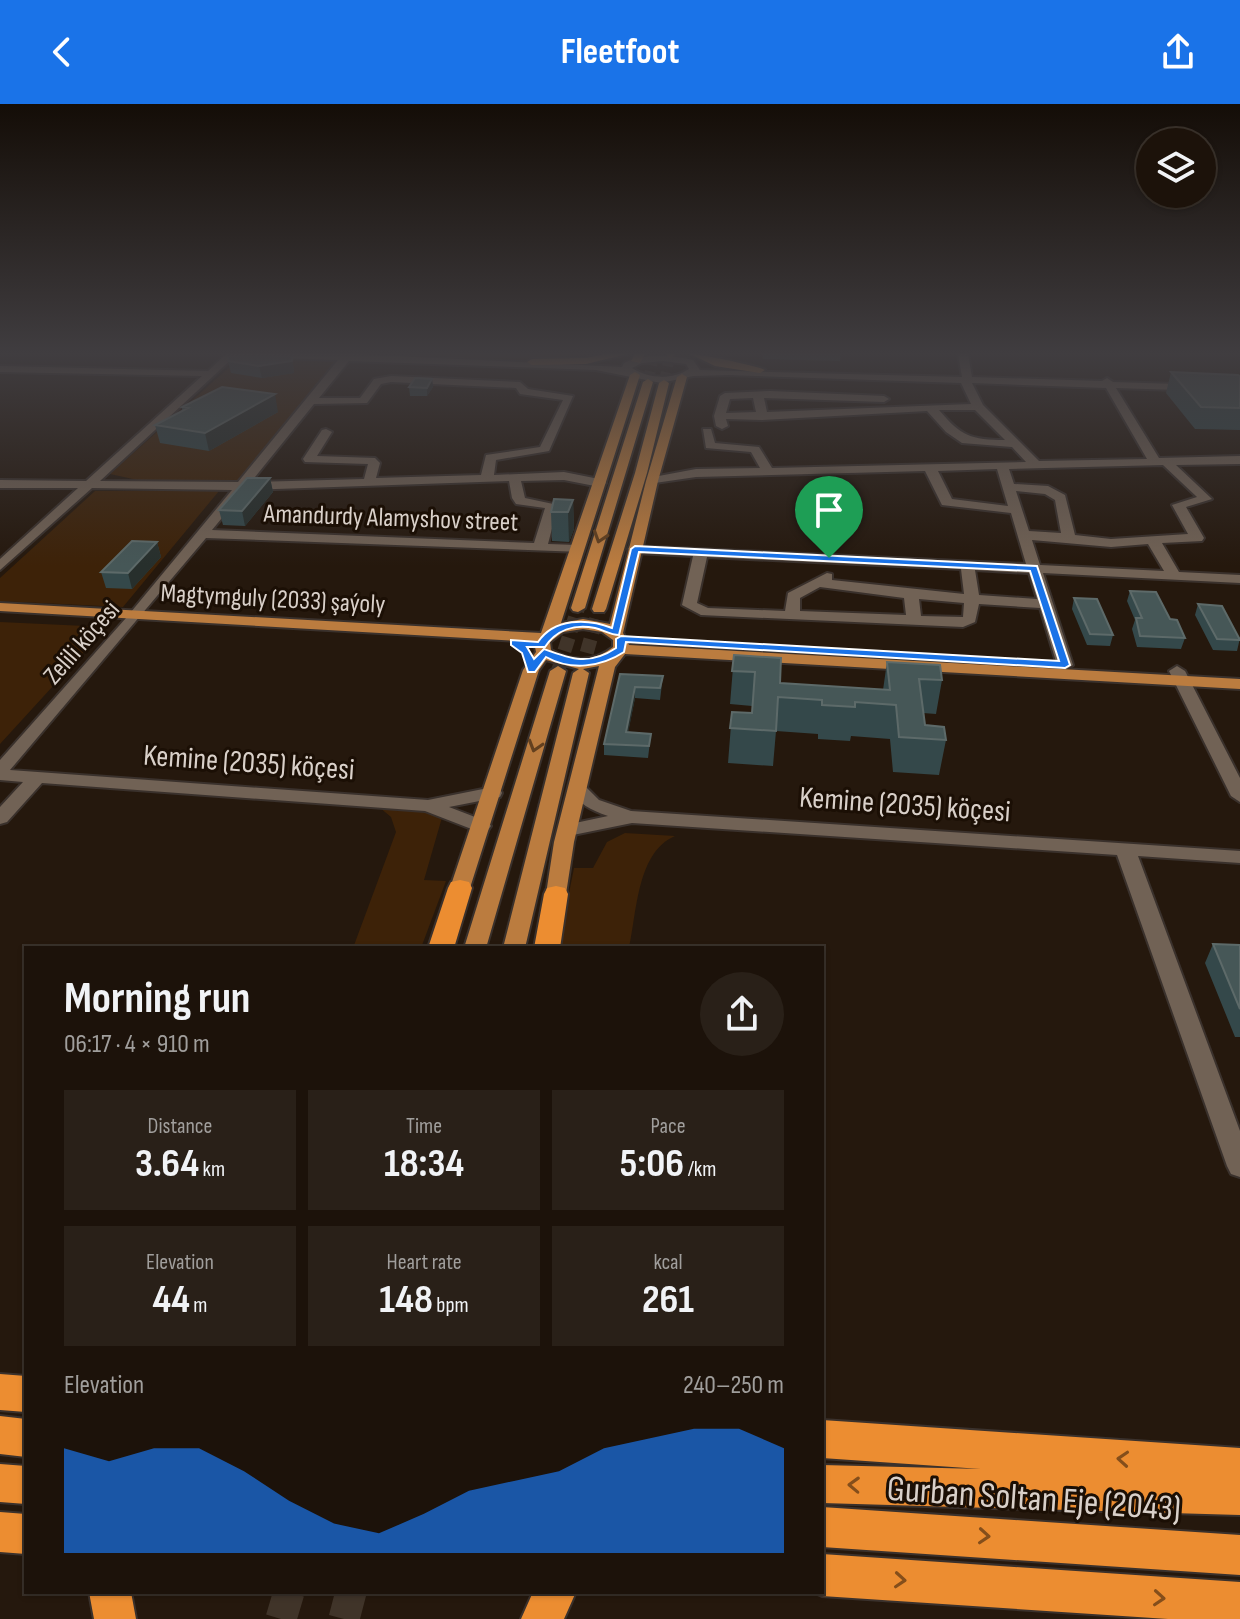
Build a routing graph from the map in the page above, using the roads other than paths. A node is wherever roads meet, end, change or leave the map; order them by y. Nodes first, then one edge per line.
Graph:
1 (156, 425) edge
2 (292, 425) edge
3 (556, 425) edge
4 (618, 425) edge
5 (636, 425) edge
6 (654, 425) edge
7 (670, 425) edge
8 (945, 425) edge
9 (996, 425) edge
10 (1135, 425) edge
11 (707, 431) dead end
12 (326, 432) dead end
13 (632, 440) junction
14 (649, 444) junction
15 (1015, 444) junction
16 (613, 448) junction
17 (1240, 460) edge
18 (1160, 462) junction
19 (658, 463) junction
20 (1002, 466) junction
21 (1037, 466) junction
22 (930, 468) junction
23 (768, 471) junction
24 (696, 473) junction
25 (564, 476) junction
26 (514, 477) junction
27 (487, 478) junction
28 (652, 481) junction
29 (369, 482) junction
30 (600, 483) junction
31 (0, 484) edge
32 (91, 485) junction
33 (244, 486) junction
34 (1008, 487) junction
35 (613, 495) junction
36 (633, 496) junction
37 (1016, 510) junction
38 (204, 534) junction
39 (1023, 535) junction
40 (1069, 538) junction
41 (1154, 539) junction
42 (1088, 541) junction
43 (540, 547) junction
44 (577, 549) junction
45 (635, 549) junction
46 (701, 553) junction
47 (834, 558) junction
48 (967, 565) junction
49 (0, 566) edge
50 (1034, 568) junction
51 (1096, 571) junction
52 (1174, 575) junction
53 (1240, 579) edge
54 (816, 582) junction
55 (911, 594) junction
56 (972, 599) junction
57 (1045, 604) junction
58 (0, 607) edge
59 (578, 608) tunnel mouth
60 (599, 609) tunnel mouth
61 (554, 613) junction
62 (0, 615) edge
63 (792, 615) junction
64 (134, 618) junction
65 (914, 622) junction
66 (508, 639) junction
67 (545, 642) junction
68 (616, 644) junction
69 (659, 646) junction
70 (1065, 665) junction
71 (531, 670) junction
72 (558, 671) tunnel mouth
73 (581, 673) tunnel mouth
74 (1240, 674) edge
75 (1180, 676) junction
76 (1240, 684) edge
77 (0, 773) edge
78 (37, 778) junction
79 (577, 789) junction
80 (493, 793) junction
81 (1240, 796) edge
82 (428, 806) junction
83 (632, 817) junction
84 (0, 818) edge
85 (481, 826) junction
86 (566, 836) junction
87 (475, 847) junction
88 (1125, 849) junction
89 (1240, 857) edge
90 (536, 864) junction
91 (498, 866) junction
92 (460, 888) junction
93 (556, 894) junction
94 (443, 940) edge
95 (549, 940) edge
96 (476, 946) edge
97 (515, 946) edge
98 (1240, 1166) edge
99 (0, 1392) edge
100 (24, 1394) edge
101 (0, 1435) edge
102 (24, 1438) edge
103 (824, 1439) edge
104 (1240, 1467) edge
105 (0, 1483) edge
106 (824, 1484) edge
107 (24, 1485) edge
108 (1240, 1495) edge
109 (824, 1527) edge
110 (0, 1532) edge
111 (24, 1534) edge
112 (1240, 1555) edge
113 (824, 1575) edge
114 (110, 1594) edge
115 (554, 1594) edge
116 (1240, 1603) edge
117 (115, 1619) edge
118 (542, 1619) edge

1 - 32 street
2 - 33 street, Zelili köçesi
3 - 27 street
4 - 16 main road
5 - 13 main road
6 - 14 main road
7 - 19 main road
8 - 15 street
9 - 15 street
10 - 18 street
11 - 23 street
12 - 29 street
13 - 16 main road
13 - 35 main road
14 - 19 main road
14 - 36 main road
15 - 21 street
16 - 25 street
16 - 30 main road
17 - 18 street
18 - 21 street
18 - 41 street
19 - 24 street
19 - 28 main road
20 - 21 street
20 - 22 street
20 - 34 street
22 - 23 street
22 - 37 street
23 - 24 street
24 - 28 street
25 - 26 street
25 - 30 street
26 - 27 street
26 - 43 street
27 - 29 street
28 - 36 main road
28 - 45 main road
29 - 33 street
30 - 35 main road
30 - 44 main road
31 - 32 street
32 - 33 street
32 - 49 street
33 - 38 street, Zelili köçesi
34 - 37 street
34 - 40 street
35 -> 59 main road
36 - 60 main road
37 - 39 street
38 - 43 street, Amandurdy Alamyshov street
38 - 64 street, Zelili köçesi
39 - 40 street
39 - 50 street
40 - 42 street
41 - 42 street
41 - 52 street
42 - 51 street
43 - 44 street, Amandurdy Alamyshov street
44 - 61 main road
45 - 46 street
45 - 68 main road
46 - 47 street
46 - 63 street
47 - 48 street
47 - 54 street
48 - 50 street
48 - 56 street
50 - 51 street
50 - 57 street
51 - 52 street
52 - 53 street
54 - 55 street
54 - 63 street
55 - 56 street
55 - 65 street
56 - 57 street
56 - 65 street
57 - 70 street
58 - 64 main road, Magtymguly (2033) şaýoly
61 - 66 main road
61 - 67 main road
62 - 64 main road, Magtymguly (2033) şaýoly
63 - 65 street
64 - 66 main road, Magtymguly (2033) şaýoly
64 - 77 street, Zelili köçesi
66 - 67 main road, Magtymguly (2033) şaýoly
66 - 71 main road
67 - 68 main road
67 - 68 main road
67 - 71 main road
68 - 69 main road
68 - 69 main road
68 - 79 main road
69 - 70 main road
69 - 75 main road
70 - 75 main road
71 - 80 main road
72 -> 91 main road
73 - 90 main road
74 - 75 main road
75 - 76 main road
75 - 81 street
77 - 78 street, Kemine (2035) köçesi
78 - 82 street, Kemine (2035) köçesi
78 - 84 street
79 - 83 street
79 - 86 main road
80 - 82 street, Kemine (2035) köçesi
80 - 85 main road
82 - 85 street
83 - 86 street, Kemine (2035) köçesi
83 - 88 street, Kemine (2035) köçesi
85 - 87 main road
86 - 90 main road
86 - 93 main road
87 - 91 main road
87 - 92 main road
88 - 89 street, Kemine (2035) köçesi
88 - 98 street
90 - 93 main road
90 - 97 main road
91 - 92 main road
91 - 96 main road
92 - 94 highway
93 - 95 highway
99 - 100 highway
101 - 102 highway
104 -> 103 highway
105 - 107 highway
108 -> 106 highway, Gurban Soltan Eje (2043)
109 -> 112 highway, Gurban Soltan Eje (2043)
110 - 111 highway
113 -> 116 highway
114 - 117 highway
115 - 118 highway

